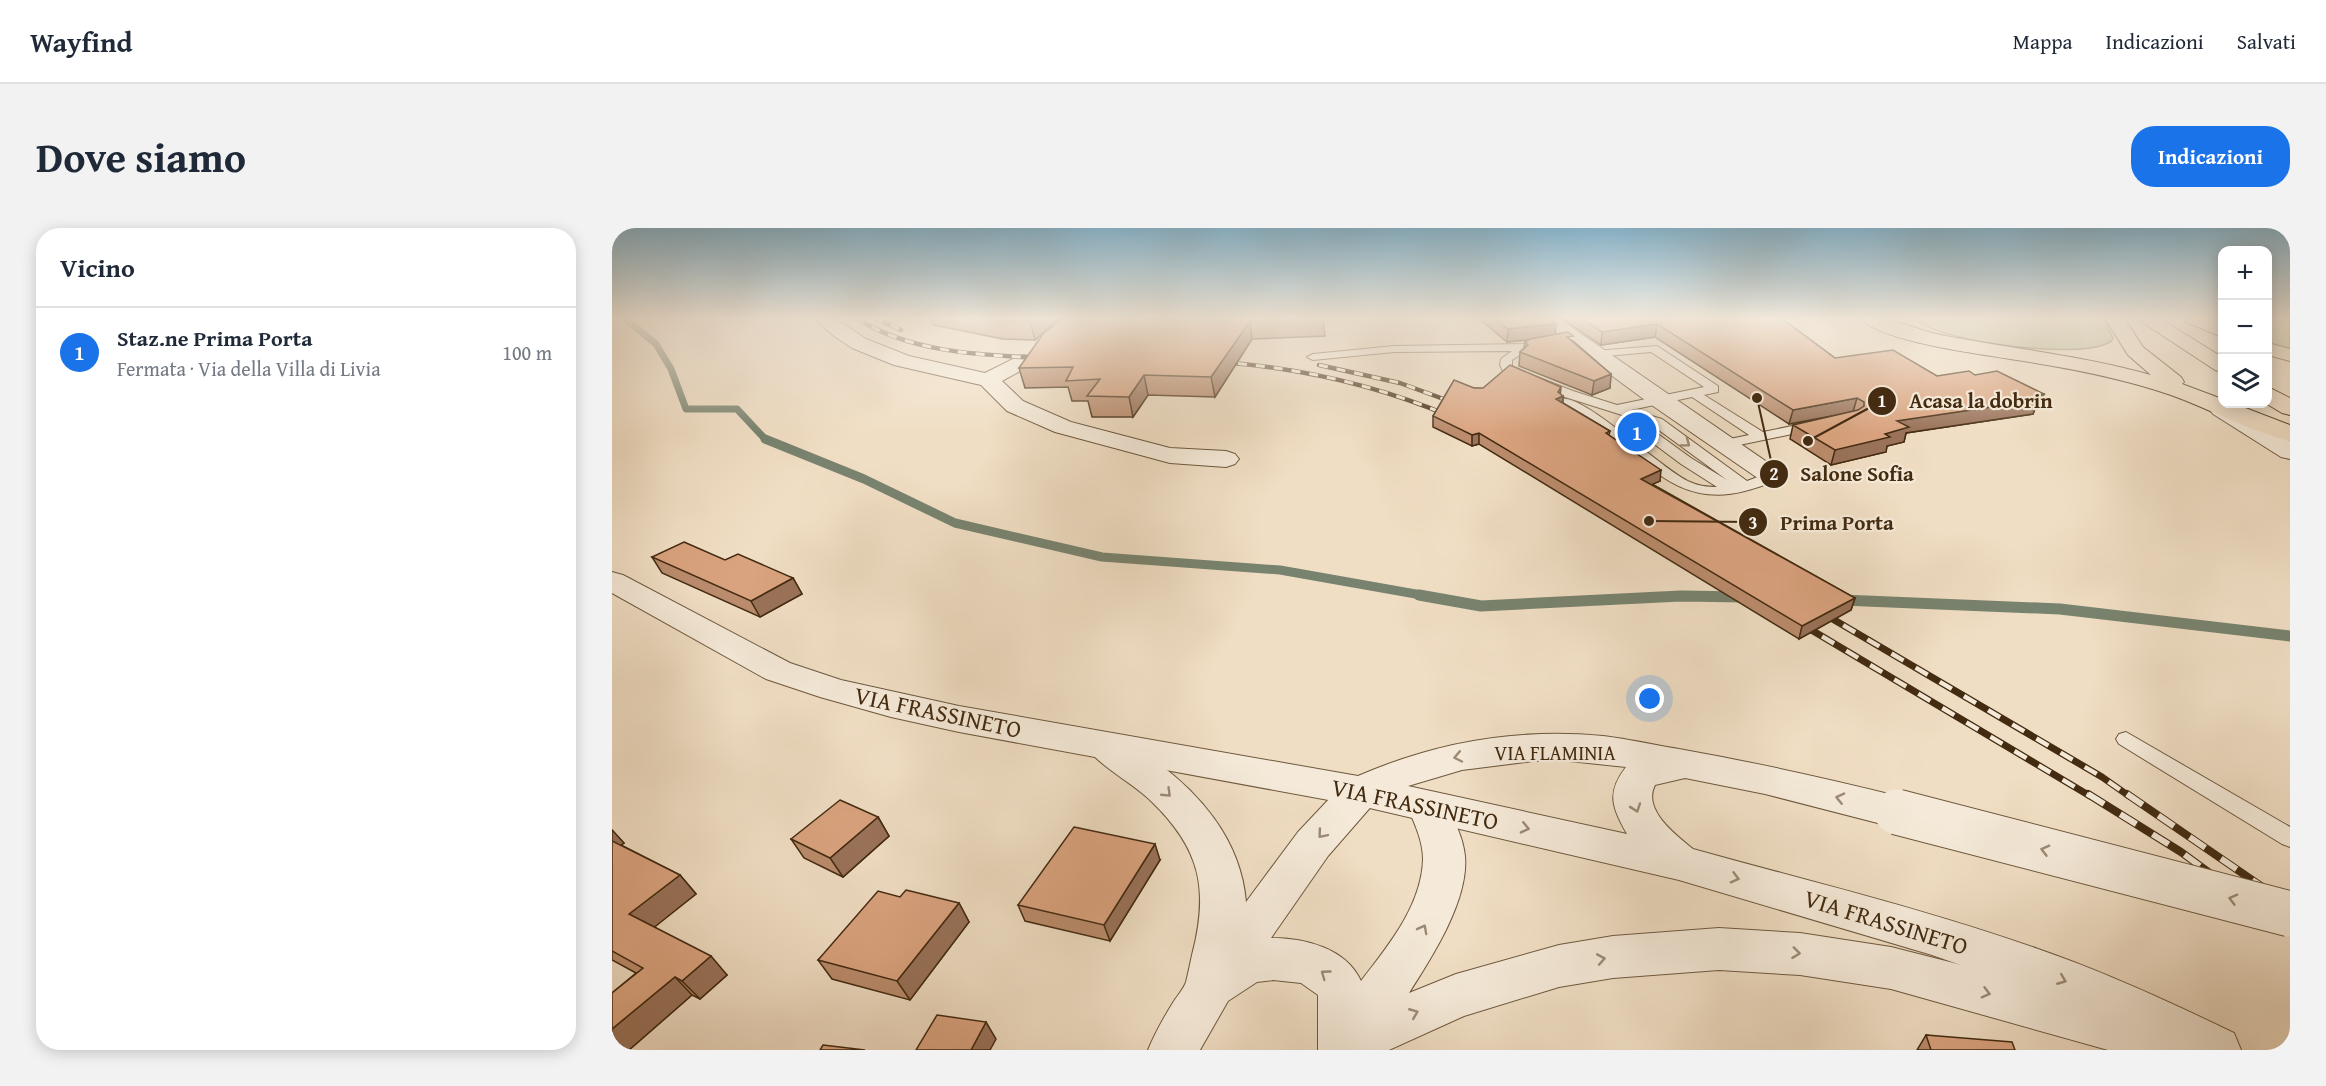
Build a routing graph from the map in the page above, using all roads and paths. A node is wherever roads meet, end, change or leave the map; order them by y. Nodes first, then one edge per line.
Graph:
1 (894, 356) edge
2 (1319, 356) edge
3 (1512, 356) edge
4 (1598, 356) edge
5 (1665, 356) edge
6 (2031, 356) edge
7 (2141, 356) edge
8 (1313, 357) dead end
9 (1024, 361) edge
10 (1514, 371) junction
11 (2272, 376) edge
12 (988, 380) junction
13 (2290, 387) edge
14 (1695, 394) junction
15 (2272, 397) edge
16 (2207, 400) junction
17 (1661, 401) junction
18 (2290, 408) edge
19 (1616, 409) junction
20 (1589, 415) junction
21 (1830, 422) edge
22 (2290, 434) edge
23 (1761, 437) junction
24 (1725, 444) junction
25 (2290, 452) edge
26 (1226, 459) dead end
27 (1771, 476) joint
28 (1738, 488) junction
29 (612, 581) edge
30 (2126, 739) dead end
31 (1104, 745) junction
32 (1682, 764) junction
33 (1361, 791) junction
34 (1427, 806) junction
35 (2290, 838) edge
36 (1679, 863) junction
37 (2290, 914) edge
38 (1207, 991) junction
39 (1340, 1048) edge
40 (1173, 1050) edge
41 (2196, 1050) edge
42 (2216, 1050) edge

1 - 12 street
2 - 8 lane
3 - 10 lane
4 - 17 street
5 - 14 lane
6 - 16 highway
7 - 16 highway
9 - 12 street
10 - 19 lane
10 - 20 lane
11 - 13 highway
12 - 26 street
14 - 17 lane
14 - 23 lane
15 - 18 highway
16 - 22 highway
16 - 25 street
17 - 19 lane
17 - 24 street
19 - 20 lane
19 -> 28 lane
20 - 28 lane
21 - 23 lane
23 - 24 lane
24 - 27 street
27 - 28 lane
29 - 31 street, VIA FRASSINETO
30 - 35 lane
31 - 33 street, VIA FRASSINETO
31 -> 38 street
32 -> 33 street, VIA FLAMINIA
32 -> 36 street, VIA FLAMINIA
37 -> 32 street, VIA FLAMINIA, bridge
33 - 34 street, VIA FRASSINETO
33 -> 38 street
34 -> 36 street, VIA FRASSINETO
39 -> 34 street
36 -> 42 street, VIA FRASSINETO
39 -> 38 street
38 - 40 street
39 -> 41 street

